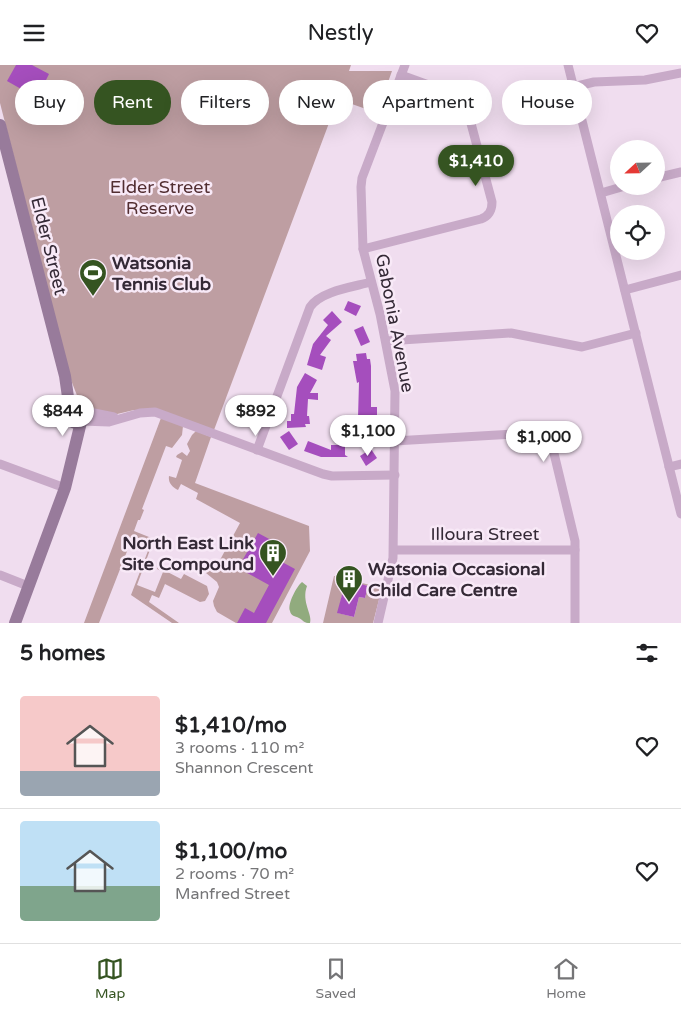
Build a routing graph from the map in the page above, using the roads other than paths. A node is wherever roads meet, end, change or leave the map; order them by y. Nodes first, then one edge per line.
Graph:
1 (405, 65) edge
2 (568, 65) edge
3 (681, 73) edge
4 (401, 75) junction
5 (571, 80) edge
6 (592, 83) edge
7 (0, 125) edge
8 (583, 125) edge
9 (3, 147) edge
10 (681, 172) edge
11 (665, 176) edge
12 (610, 190) edge
13 (600, 193) junction
14 (363, 249) junction
15 (681, 275) edge
16 (371, 282) junction
17 (625, 290) junction
18 (636, 333) junction
19 (386, 341) junction
20 (78, 416) junction
21 (394, 441) junction
22 (257, 450) junction
23 (0, 464) edge
24 (681, 465) edge
25 (669, 467) junction
26 (395, 475) junction
27 (65, 488) junction
28 (681, 514) edge
29 (394, 550) junction
30 (575, 551) junction
31 (0, 575) edge
32 (28, 586) junction
33 (15, 623) edge
34 (378, 623) edge
35 (575, 623) edge

1 - 4 street, Gabonia Avenue
2 - 5 street
3 - 6 street
4 - 14 street, Gabonia Avenue
4 - 14 street
7 - 9 street, Elder Street
8 - 13 street
9 - 20 street, Elder Street
10 - 11 street
12 - 13 street
13 - 17 street
14 - 16 street, Gabonia Avenue
15 - 17 street
16 - 19 street, Gabonia Avenue
16 - 22 street
17 - 18 street
18 - 19 street
18 - 25 street
19 - 21 street, Gabonia Avenue
20 - 22 street
20 - 27 street
21 - 26 street, Gabonia Avenue
21 - 30 street
22 - 26 street
23 - 27 street
24 - 25 street
25 - 28 street
26 - 29 street, Gabonia Avenue
27 - 32 street
29 - 30 street, Illoura Street
29 - 34 street, Gabonia Avenue
30 - 35 street
31 - 32 street
32 - 33 street

